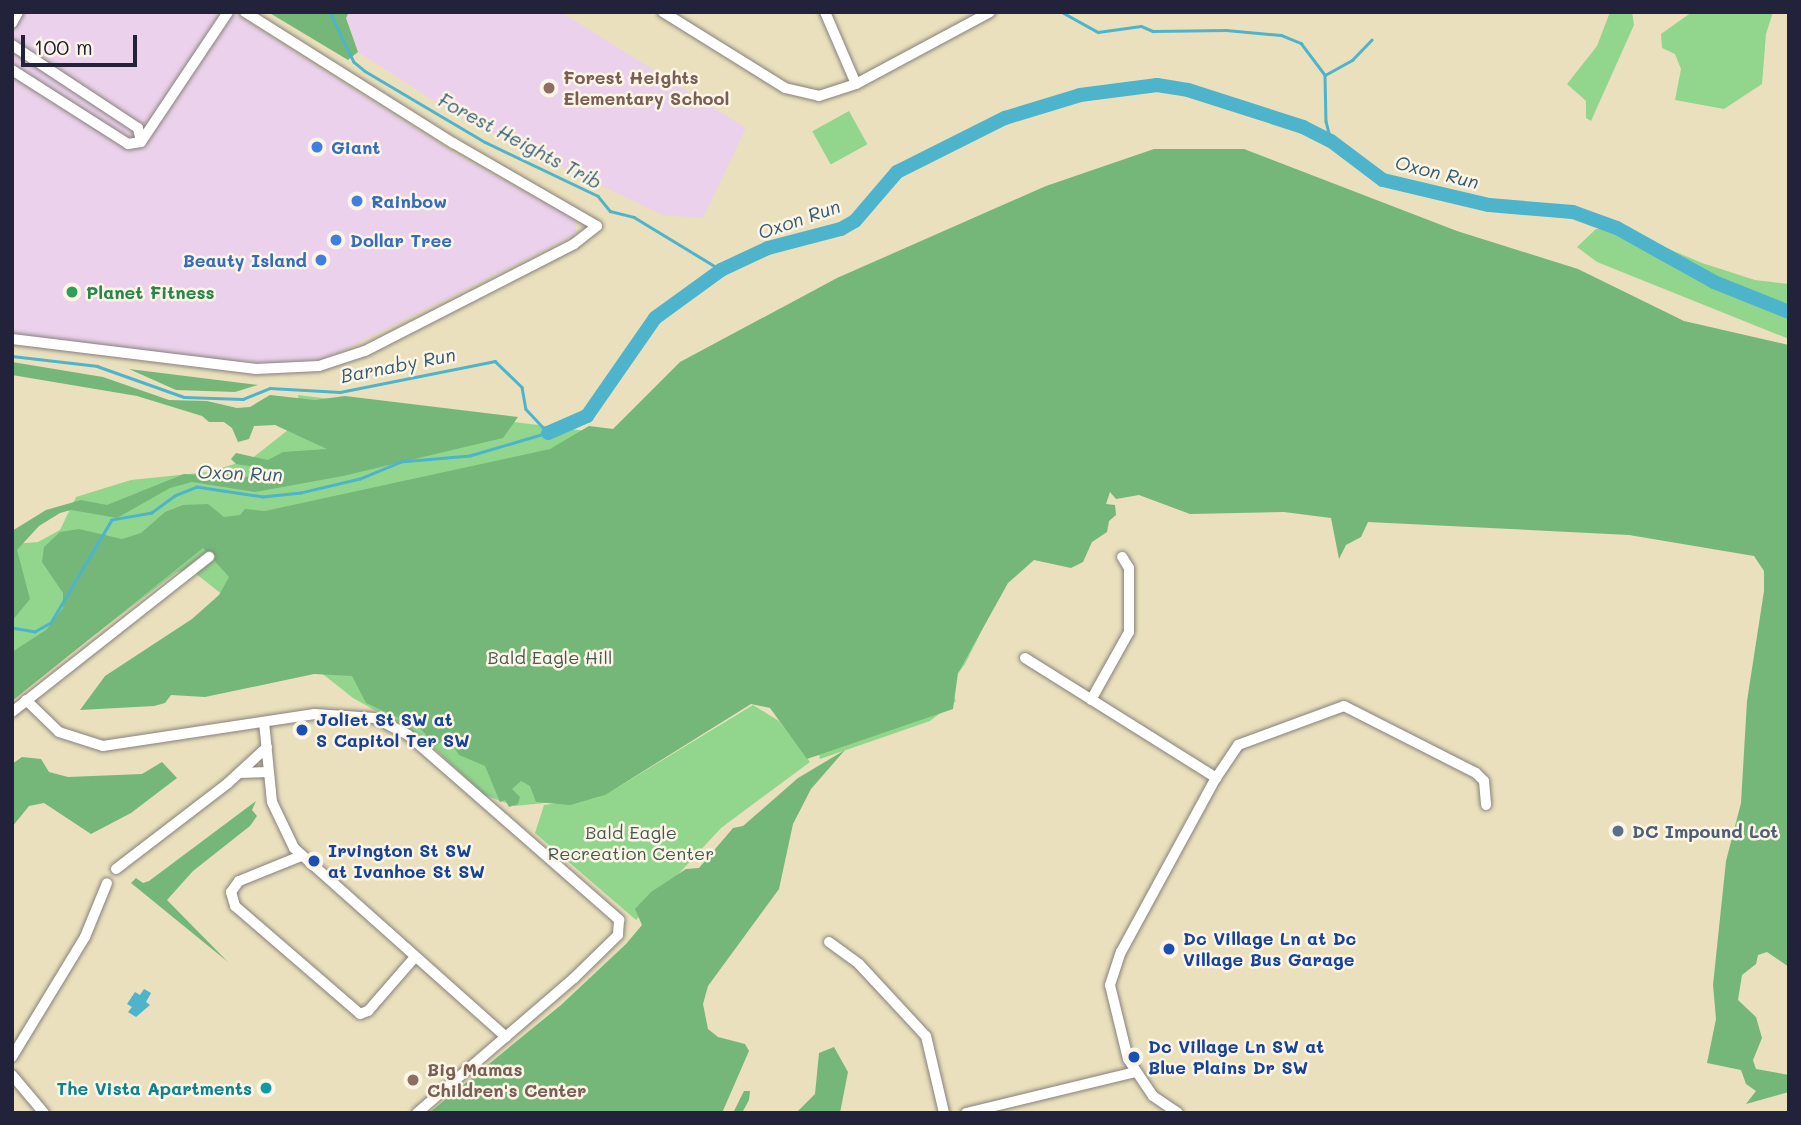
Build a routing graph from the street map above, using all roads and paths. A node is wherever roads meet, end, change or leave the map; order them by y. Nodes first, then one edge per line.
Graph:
1 (18, 12) edge
2 (228, 12) edge
3 (245, 12) edge
4 (663, 12) edge
5 (825, 12) edge
6 (990, 12) edge
7 (12, 23) edge
8 (12, 45) edge
9 (12, 70) edge
10 (856, 84) junction
11 (141, 142) junction
12 (12, 339) edge
13 (209, 557) dead end
14 (1122, 557) dead end
15 (1025, 658) dead end
16 (26, 700) junction
17 (1091, 700) junction
18 (12, 712) edge
19 (264, 722) junction
20 (267, 747) junction
21 (268, 772) junction
22 (239, 773) junction
23 (1216, 778) junction
24 (1486, 806) dead end
25 (301, 856) junction
26 (116, 869) dead end
27 (107, 883) dead end
28 (829, 942) dead end
29 (415, 957) junction
30 (506, 1037) junction
31 (13, 1056) edge
32 (1136, 1072) junction
33 (12, 1075) edge
34 (44, 1113) edge
35 (417, 1113) edge
36 (944, 1113) edge
37 (966, 1113) edge
38 (1178, 1113) edge

1 - 7 street
2 - 11 street
3 - 12 street
4 - 10 street
5 - 10 street
6 - 10 street
8 - 11 street
9 - 11 street
13 - 16 street
14 - 17 street
15 - 17 street
16 - 18 street
16 - 19 street
17 - 23 street
19 - 20 street
19 - 30 street
20 - 21 street
20 - 22 street
21 - 22 street
21 - 25 street
22 - 26 street
23 - 24 street
23 - 32 street
25 - 29 street
25 - 29 street
27 - 31 street
28 - 36 street
29 - 30 street
30 - 35 street
32 - 37 street
32 - 38 street
33 - 34 street

